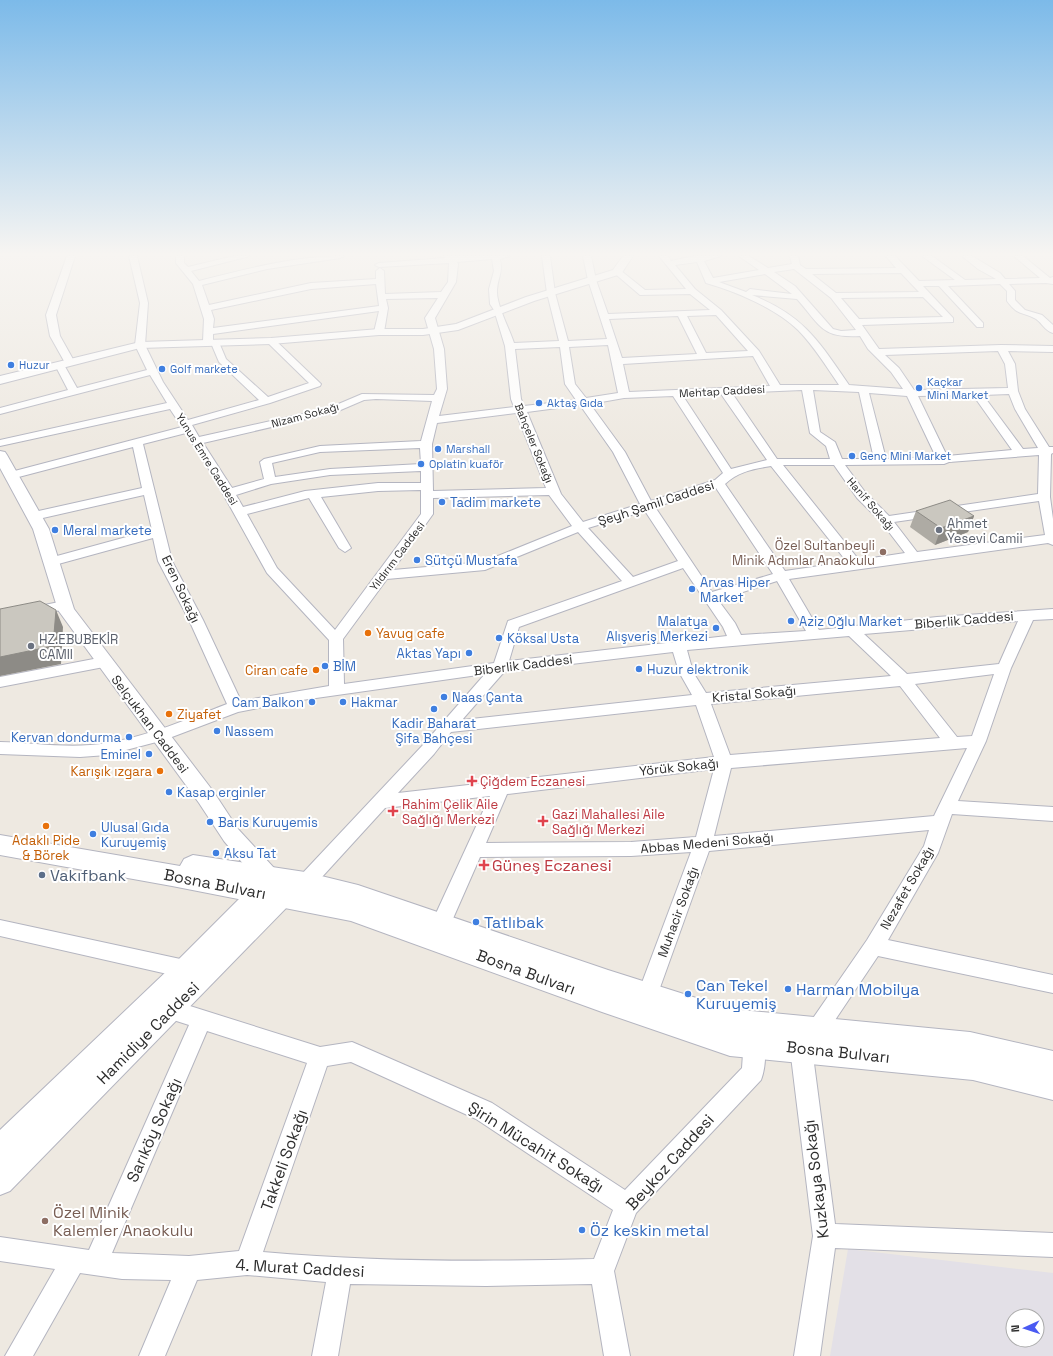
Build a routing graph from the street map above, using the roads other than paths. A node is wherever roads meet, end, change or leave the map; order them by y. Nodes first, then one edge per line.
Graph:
1 (52, 319) edge
2 (142, 319) edge
3 (209, 319) edge
4 (321, 319) edge
5 (382, 319) edge
6 (430, 319) edge
7 (476, 319) edge
8 (501, 319) edge
9 (558, 319) edge
10 (604, 319) edge
11 (684, 319) edge
12 (725, 319) edge
13 (790, 319) edge
14 (820, 319) edge
15 (854, 319) edge
16 (949, 319) edge
17 (975, 319) edge
18 (1040, 319) edge
19 (856, 322) junction
20 (980, 325) dead end
21 (1053, 330) edge
22 (434, 331) junction
23 (379, 332) junction
24 (863, 333) junction
25 (210, 339) junction
26 (271, 341) junction
27 (612, 342) junction
28 (140, 345) junction
29 (564, 345) junction
30 (510, 346) junction
31 (1001, 348) junction
32 (1053, 349) edge
33 (877, 352) junction
34 (756, 353) junction
35 (703, 356) junction
36 (618, 361) junction
37 (64, 363) junction
38 (154, 371) junction
39 (0, 380) edge
40 (807, 387) junction
41 (777, 388) junction
42 (846, 388) junction
43 (864, 389) junction
44 (724, 390) junction
45 (1013, 390) junction
46 (975, 391) junction
47 (74, 392) junction
48 (910, 393) junction
49 (677, 394) junction
50 (624, 395) junction
51 (438, 398) junction
52 (266, 401) junction
53 (582, 402) junction
54 (173, 405) junction
55 (520, 409) junction
56 (0, 411) edge
57 (433, 420) junction
58 (187, 427) junction
59 (137, 441) junction
60 (196, 441) junction
61 (426, 444) junction
62 (333, 448) junction
63 (1049, 450) edge
64 (1020, 452) junction
65 (0, 453) edge
66 (944, 461) junction
67 (774, 462) junction
68 (837, 462) junction
69 (881, 462) junction
70 (426, 467) junction
71 (340, 471) junction
72 (729, 474) junction
73 (8, 479) edge
74 (270, 481) junction
75 (719, 483) junction
76 (148, 490) junction
77 (427, 491) junction
78 (554, 492) junction
79 (228, 493) junction
80 (313, 494) junction
81 (1044, 497) junction
82 (647, 505) junction
83 (239, 512) junction
84 (34, 516) junction
85 (886, 520) junction
86 (580, 527) junction
87 (159, 532) junction
88 (1052, 539) edge
89 (345, 548) dead end
90 (914, 556) junction
91 (51, 562) junction
92 (685, 563) junction
93 (857, 566) junction
94 (382, 575) junction
95 (781, 576) junction
96 (630, 582) junction
97 (709, 598) junction
98 (64, 605) junction
99 (1053, 614) edge
100 (1028, 615) junction
101 (0, 619) edge
102 (852, 632) junction
103 (814, 634) junction
104 (336, 639) junction
105 (736, 640) junction
106 (679, 647) junction
107 (104, 662) junction
108 (500, 667) junction
109 (1004, 668) junction
110 (904, 680) junction
111 (0, 682) edge
112 (337, 690) junction
113 (702, 699) junction
114 (236, 707) junction
115 (446, 726) junction
116 (158, 736) junction
117 (978, 741) junction
118 (953, 743) junction
119 (0, 748) edge
120 (724, 762) junction
121 (502, 788) junction
122 (380, 802) junction
123 (1053, 814) edge
124 (944, 815) junction
125 (0, 834) edge
126 (703, 844) junction
127 (0, 845) edge
128 (474, 850) junction
129 (280, 885) junction
130 (0, 928) edge
131 (437, 932) junction
132 (874, 946) junction
133 (185, 969) junction
134 (1053, 984) edge
135 (647, 996) junction
136 (171, 1010) junction
137 (202, 1020) junction
138 (754, 1035) junction
139 (808, 1040) junction
140 (320, 1057) junction
141 (1053, 1066) edge
142 (1053, 1085) edge
143 (4, 1138) edge
144 (0, 1181) edge
145 (627, 1205) junction
146 (826, 1236) junction
147 (1053, 1245) edge
148 (0, 1249) edge
149 (86, 1261) junction
150 (247, 1263) junction
151 (189, 1268) junction
152 (340, 1271) junction
153 (602, 1271) junction
154 (18, 1356) edge
155 (152, 1356) edge
156 (326, 1356) edge
157 (617, 1356) edge
158 (807, 1356) edge

1 - 37 street
2 - 28 street
3 - 25 street
4 - 25 street
5 - 23 street
6 - 22 street, Yıldırım Caddesi
7 - 22 street
8 - 30 street, Bahçeler Sokağı
9 - 29 street
10 - 27 street
11 - 35 street
12 - 34 street
13 - 42 street
14 - 24 street
15 - 19 street
16 - 19 street
17 - 20 street
18 - 21 street
19 - 24 street
22 - 23 street
22 - 51 street, Yıldırım Caddesi
23 - 26 street
24 - 33 street
25 - 26 street
25 - 28 street
25 - 52 street
26 - 52 street
27 - 29 street
27 - 36 street
28 - 37 street
28 - 38 street, Yunus Emre Caddesi
29 - 30 street
29 - 53 street
30 - 55 street, Bahçeler Sokağı
31 - 32 street
31 - 33 street
31 - 45 street
33 - 48 street
34 - 35 street
34 - 41 street
35 - 36 street
36 - 50 street
37 - 39 street
37 - 47 street
38 - 47 street
38 - 54 street, Yunus Emre Caddesi
40 - 41 street, Mehtap Caddesi
40 - 42 street, Mehtap Caddesi
40 - 68 street, Hanif Sokağı
41 - 44 street, Mehtap Caddesi
42 - 43 street, Mehtap Caddesi
43 - 48 street, Mehtap Caddesi
43 - 69 street
44 - 49 street, Mehtap Caddesi
44 - 67 street
45 - 46 street, Mehtap Caddesi
45 - 63 street
46 - 48 street, Mehtap Caddesi
46 - 64 street
47 - 56 street
48 - 66 street
49 - 50 street, Mehtap Caddesi
49 - 72 street
50 - 53 street, Mehtap Caddesi
51 - 57 street, Yıldırım Caddesi
51 - 60 street, Nizam Sokağı
52 - 58 street
53 - 55 street, Mehtap Caddesi
53 - 82 street
54 - 58 street, Yunus Emre Caddesi
54 - 65 street
55 - 57 street, Mehtap Caddesi
55 - 78 street, Bahçeler Sokağı
57 - 61 street, Yıldırım Caddesi
58 - 59 street
58 - 60 street, Yunus Emre Caddesi
59 - 73 street
59 - 76 street, Eren Sokağı
60 - 79 street, Yunus Emre Caddesi
61 - 62 street
61 - 70 street, Yıldırım Caddesi
62 - 71 street
62 - 74 street
63 - 64 street, Şeyh Şamil Caddesi
63 - 81 street
64 - 66 street, Şeyh Şamil Caddesi
65 - 73 street, Selçukhan Caddesi
66 - 69 street, Şeyh Şamil Caddesi
67 - 68 street, Şeyh Şamil Caddesi
67 - 72 street, Şeyh Şamil Caddesi
67 - 93 street
68 - 69 street, Şeyh Şamil Caddesi
68 - 85 street, Hanif Sokağı
70 - 71 street
70 - 77 street, Yıldırım Caddesi
71 - 74 street
72 - 75 street, Şeyh Şamil Caddesi
73 - 84 street, Selçukhan Caddesi
74 - 79 street
75 - 82 street, Şeyh Şamil Caddesi
75 - 95 street
76 - 84 street
76 - 87 street, Eren Sokağı
77 - 78 street
77 - 80 street
77 - 94 street, Yıldırım Caddesi
78 - 86 street, Bahçeler Sokağı
79 - 83 street, Yunus Emre Caddesi
80 - 83 street
80 - 89 street
81 - 85 street
81 - 88 street
82 - 86 street, Şeyh Şamil Caddesi
82 - 92 street
83 - 104 street, Yunus Emre Caddesi
84 - 91 street, Selçukhan Caddesi
85 - 90 street, Hanif Sokağı
86 - 94 street, Şeyh Şamil Caddesi
86 - 96 street, Bahçeler Sokağı
87 - 91 street
87 - 114 street, Eren Sokağı
88 - 90 street
90 - 93 street
91 - 98 street, Selçukhan Caddesi
92 - 96 street
92 - 97 street
93 - 95 street
94 - 104 street, Yıldırım Caddesi
95 - 97 street
95 - 103 street
96 - 108 street
97 - 105 street
98 - 101 street
98 - 107 street, Selçukhan Caddesi
99 - 100 street, Biberlik Caddesi
100 - 102 street, Biberlik Caddesi
100 - 109 street
102 - 103 street, Biberlik Caddesi
102 - 110 street
103 - 105 street, Biberlik Caddesi
104 - 112 street
105 - 106 street, Biberlik Caddesi
106 - 108 street, Biberlik Caddesi
106 - 113 street
107 - 111 street
107 - 116 street, Selçukhan Caddesi
108 - 112 street, Biberlik Caddesi
108 - 115 street
109 - 110 street, Kristal Sokağı
109 - 117 street, Nezafet Sokağı
110 - 113 street, Kristal Sokağı
110 - 118 street
112 - 114 street, Biberlik Caddesi
113 - 115 street, Kristal Sokağı
113 - 120 street
114 - 116 street, Biberlik Caddesi
115 - 122 street
116 - 119 street, Biberlik Caddesi
116 - 129 street, Selçukhan Caddesi
117 - 118 street, Yörük Sokağı
117 - 124 street, Nezafet Sokağı
118 - 120 street, Yörük Sokağı
120 - 121 street, Yörük Sokağı
120 - 126 street, Muhacir Sokağı
121 - 122 street, Yörük Sokağı
121 - 128 street
122 - 129 street
123 - 124 street, Abbas Medeni Sokağı
124 - 126 street, Abbas Medeni Sokağı
124 - 132 street, Nezafet Sokağı
125 - 129 main road, Bosna Bulvarı
126 - 128 street, Abbas Medeni Sokağı
126 - 135 street, Muhacir Sokağı
127 - 129 main road, Bosna Bulvarı
128 - 131 street
129 - 131 main road, Bosna Bulvarı
129 - 133 street, Hamidiye Caddesi
129 - 136 street, Hamidiye Caddesi
130 - 133 street
131 - 135 main road, Bosna Bulvarı
131 - 138 main road, Bosna Bulvarı
132 - 134 street
132 - 139 street, Nezafet Sokağı
133 - 143 street, Hamidiye Caddesi
135 - 138 main road, Bosna Bulvarı
136 - 137 street, Şirin Mücahit Sokağı
136 - 144 street, Hamidiye Caddesi
137 - 140 street, Şirin Mücahit Sokağı
137 - 149 street, Sarıköy Sokağı
138 - 139 main road, Bosna Bulvarı
138 - 145 street, Beykoz Caddesi
139 - 141 main road, Bosna Bulvarı
139 - 142 main road, Bosna Bulvarı
139 - 146 street, Kuzkaya Sokağı
140 - 145 street, Şirin Mücahit Sokağı
140 - 150 street, Takkeli Sokağı
145 - 153 street, Beykoz Caddesi
146 - 147 street
146 - 158 street, Kuzkaya Sokağı
148 - 149 street, 4. Murat Caddesi
149 - 151 street, 4. Murat Caddesi
149 - 154 street, Sarıköy Sokağı
150 - 151 street, 4. Murat Caddesi
150 - 152 street, 4. Murat Caddesi
151 - 155 street
152 - 153 street, 4. Murat Caddesi
152 - 156 street
153 - 157 street

